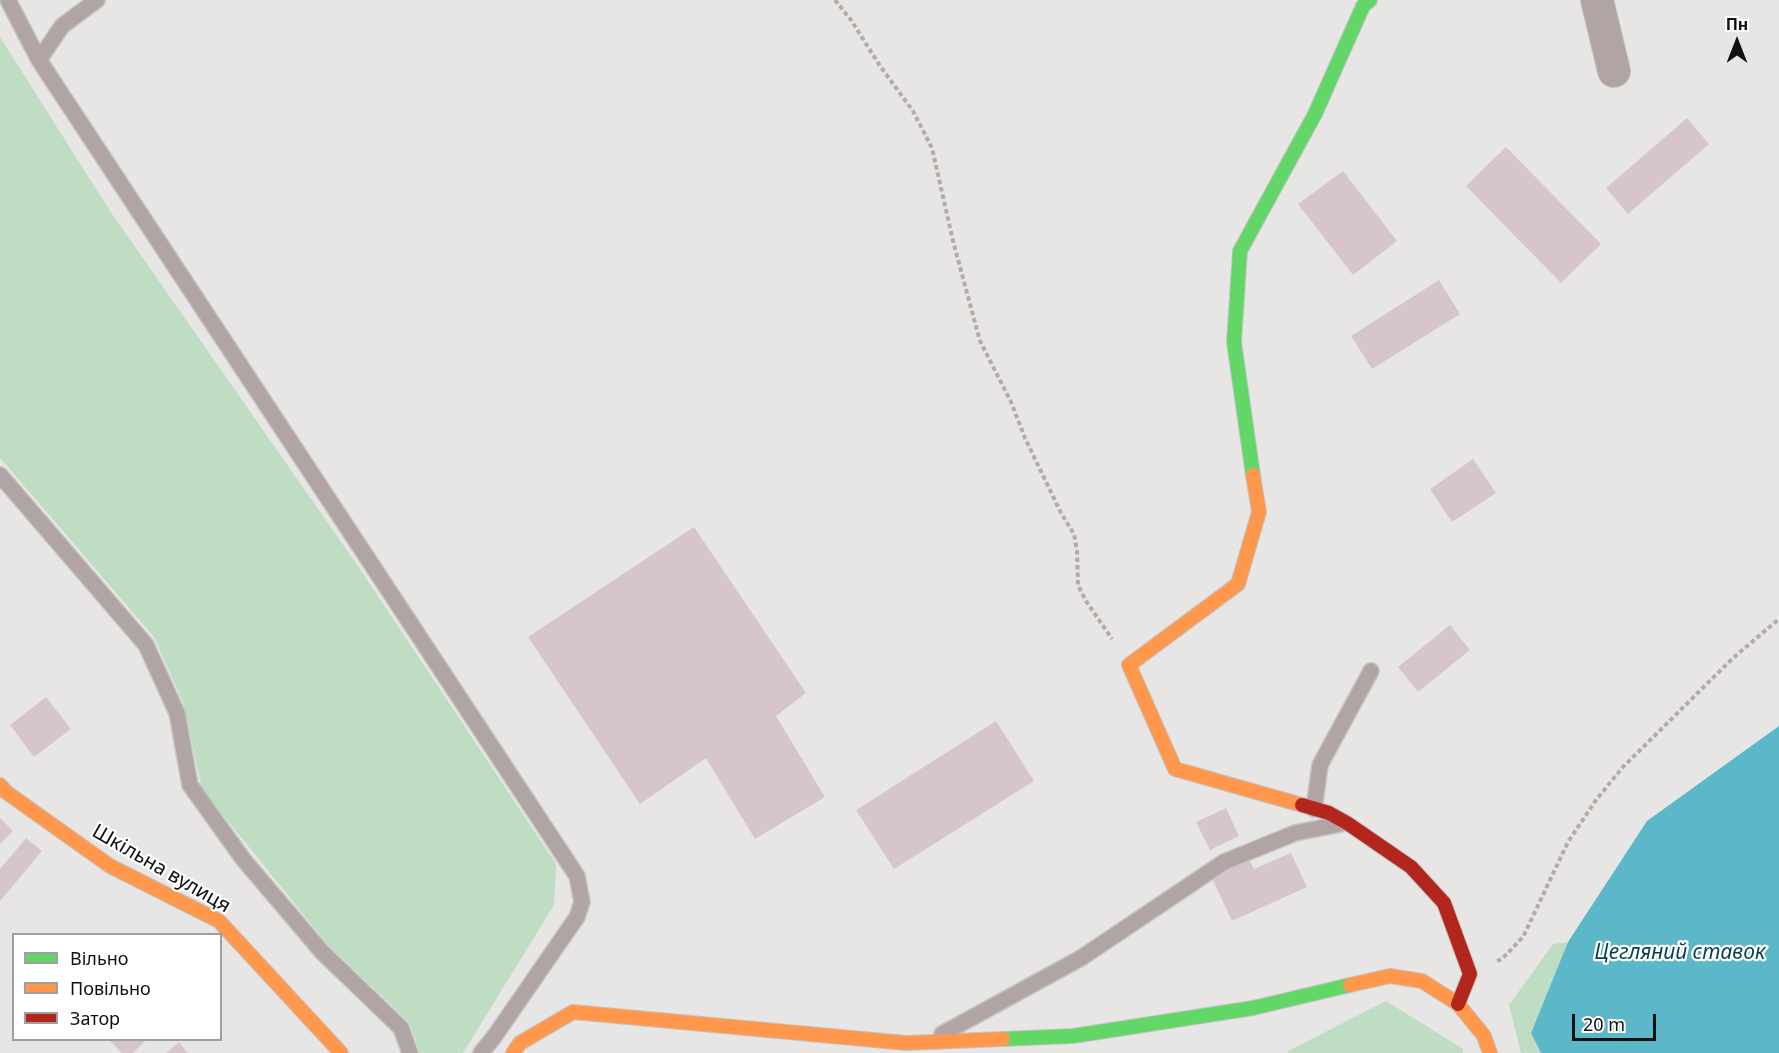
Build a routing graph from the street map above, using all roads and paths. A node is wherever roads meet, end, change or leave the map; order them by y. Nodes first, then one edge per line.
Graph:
1 (8, 0) edge
2 (97, 0) edge
3 (835, 0) edge
4 (1370, 0) edge
5 (1597, 0) edge
6 (39, 60) junction
7 (1614, 71) dead end
8 (0, 475) edge
9 (1779, 619) edge
10 (1129, 665) junction
11 (1371, 671) dead end
12 (0, 784) edge
13 (1314, 809) junction
14 (1347, 823) junction
15 (1470, 974) junction
16 (1458, 1004) junction
17 (927, 1043) junction
18 (517, 1048) edge
19 (341, 1053) edge
20 (410, 1053) edge
21 (481, 1053) edge
22 (1490, 1053) edge

1 - 6 lane
2 - 6 lane
3 - 10 path
4 - 10 street
5 - 7 street
6 - 21 lane
8 - 20 lane
9 - 15 path
10 - 13 street
11 - 13 lane
12 - 19 street, Шкільна вулиця
13 - 14 street
14 - 15 street
14 - 17 lane
15 - 16 street
16 - 17 street
16 - 22 street
17 - 18 street

